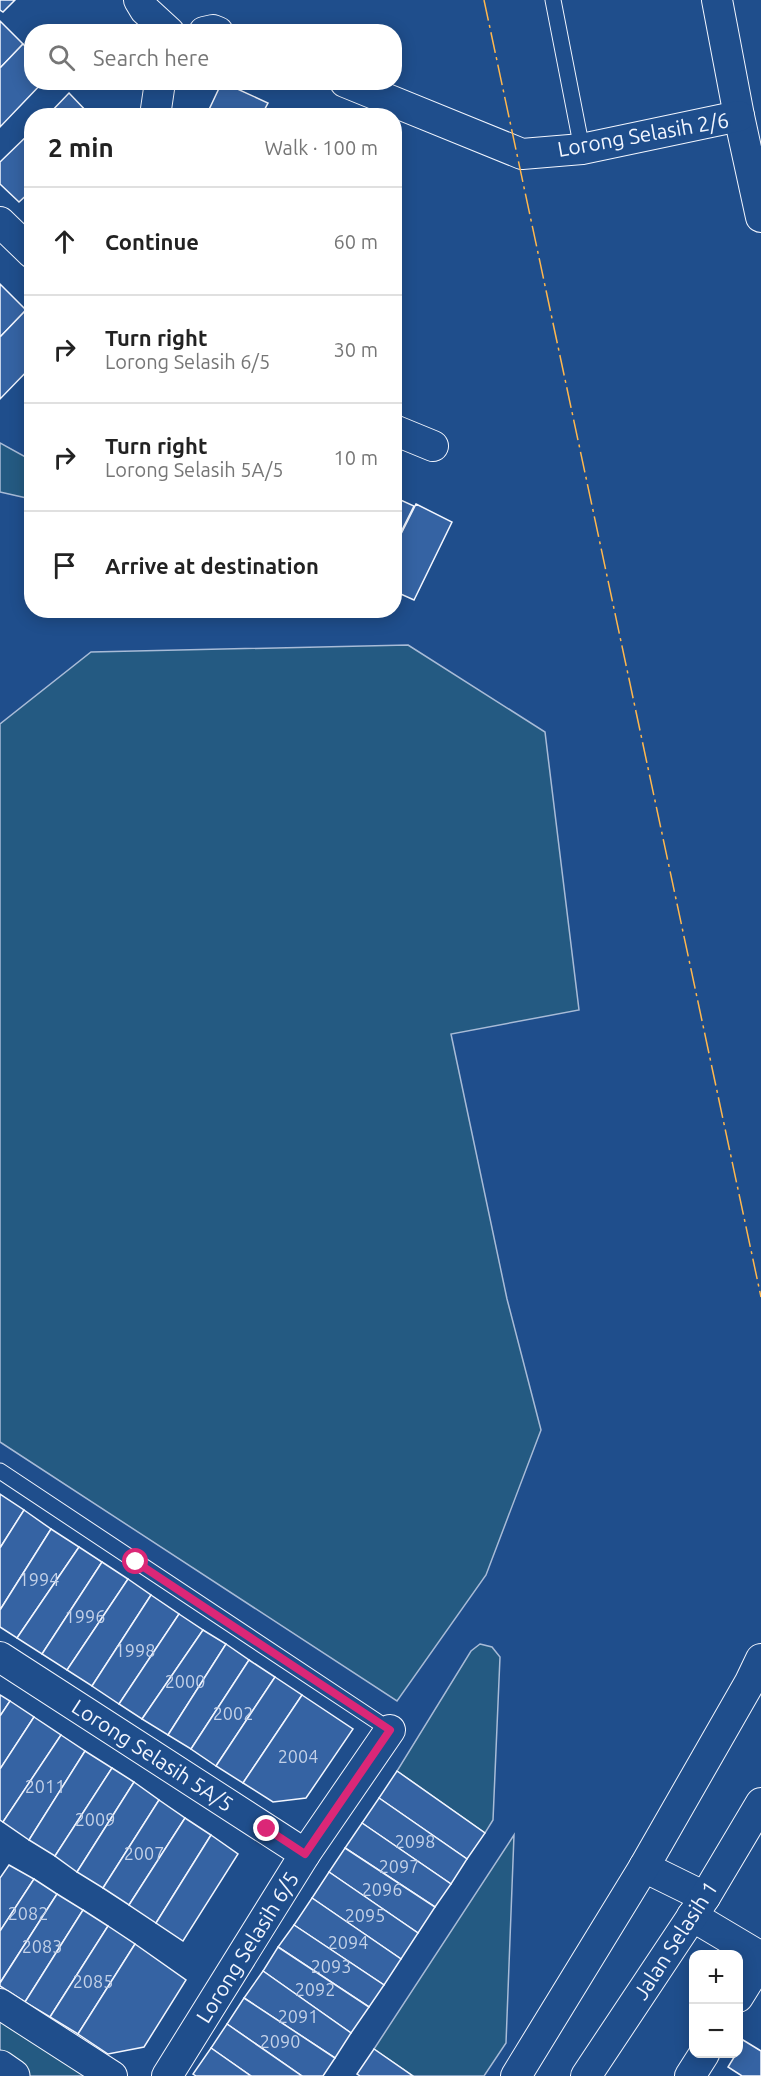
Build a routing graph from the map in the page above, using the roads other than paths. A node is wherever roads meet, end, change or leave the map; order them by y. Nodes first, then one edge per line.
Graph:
1 (139, 0) edge
2 (553, 0) edge
3 (717, 0) edge
4 (160, 24) edge
5 (159, 90) edge
6 (365, 90) edge
7 (156, 108) edge
8 (739, 116) junction
9 (582, 149) junction
10 (761, 217) edge
11 (0, 222) edge
12 (24, 246) edge
13 (402, 433) edge
14 (433, 446) dead end
15 (0, 1471) edge
16 (0, 1657) edge
17 (761, 1659) edge
18 (390, 1730) joint
19 (761, 1803) edge
20 (305, 1854) junction
21 (644, 1867) junction
22 (698, 1906) junction
23 (761, 1958) edge
24 (743, 1989) edge
25 (0, 2004) edge
26 (701, 2058) edge
27 (0, 2067) edge
28 (13, 2076) edge
29 (112, 2076) edge
30 (167, 2076) edge
31 (516, 2076) edge
32 (586, 2076) edge
33 (690, 2076) edge

1 - 4 street
2 - 9 lane
3 - 8 street
5 - 7 street
6 - 9 street, Lorong Selasih 2/6
8 - 9 street, Lorong Selasih 2/6
8 - 10 street
11 - 12 street
13 - 14 street
15 - 18 lane
16 - 20 street, Lorong Selasih 5A/5
17 - 21 street
18 - 20 street, Lorong Selasih 6/5
19 - 22 street, Jalan Selasih 1
20 - 30 street, Lorong Selasih 6/5
21 - 22 street
21 - 31 street
22 - 23 street
22 - 32 street, Jalan Selasih 1
23 - 24 street
25 - 29 street
26 - 33 street
27 - 28 street

